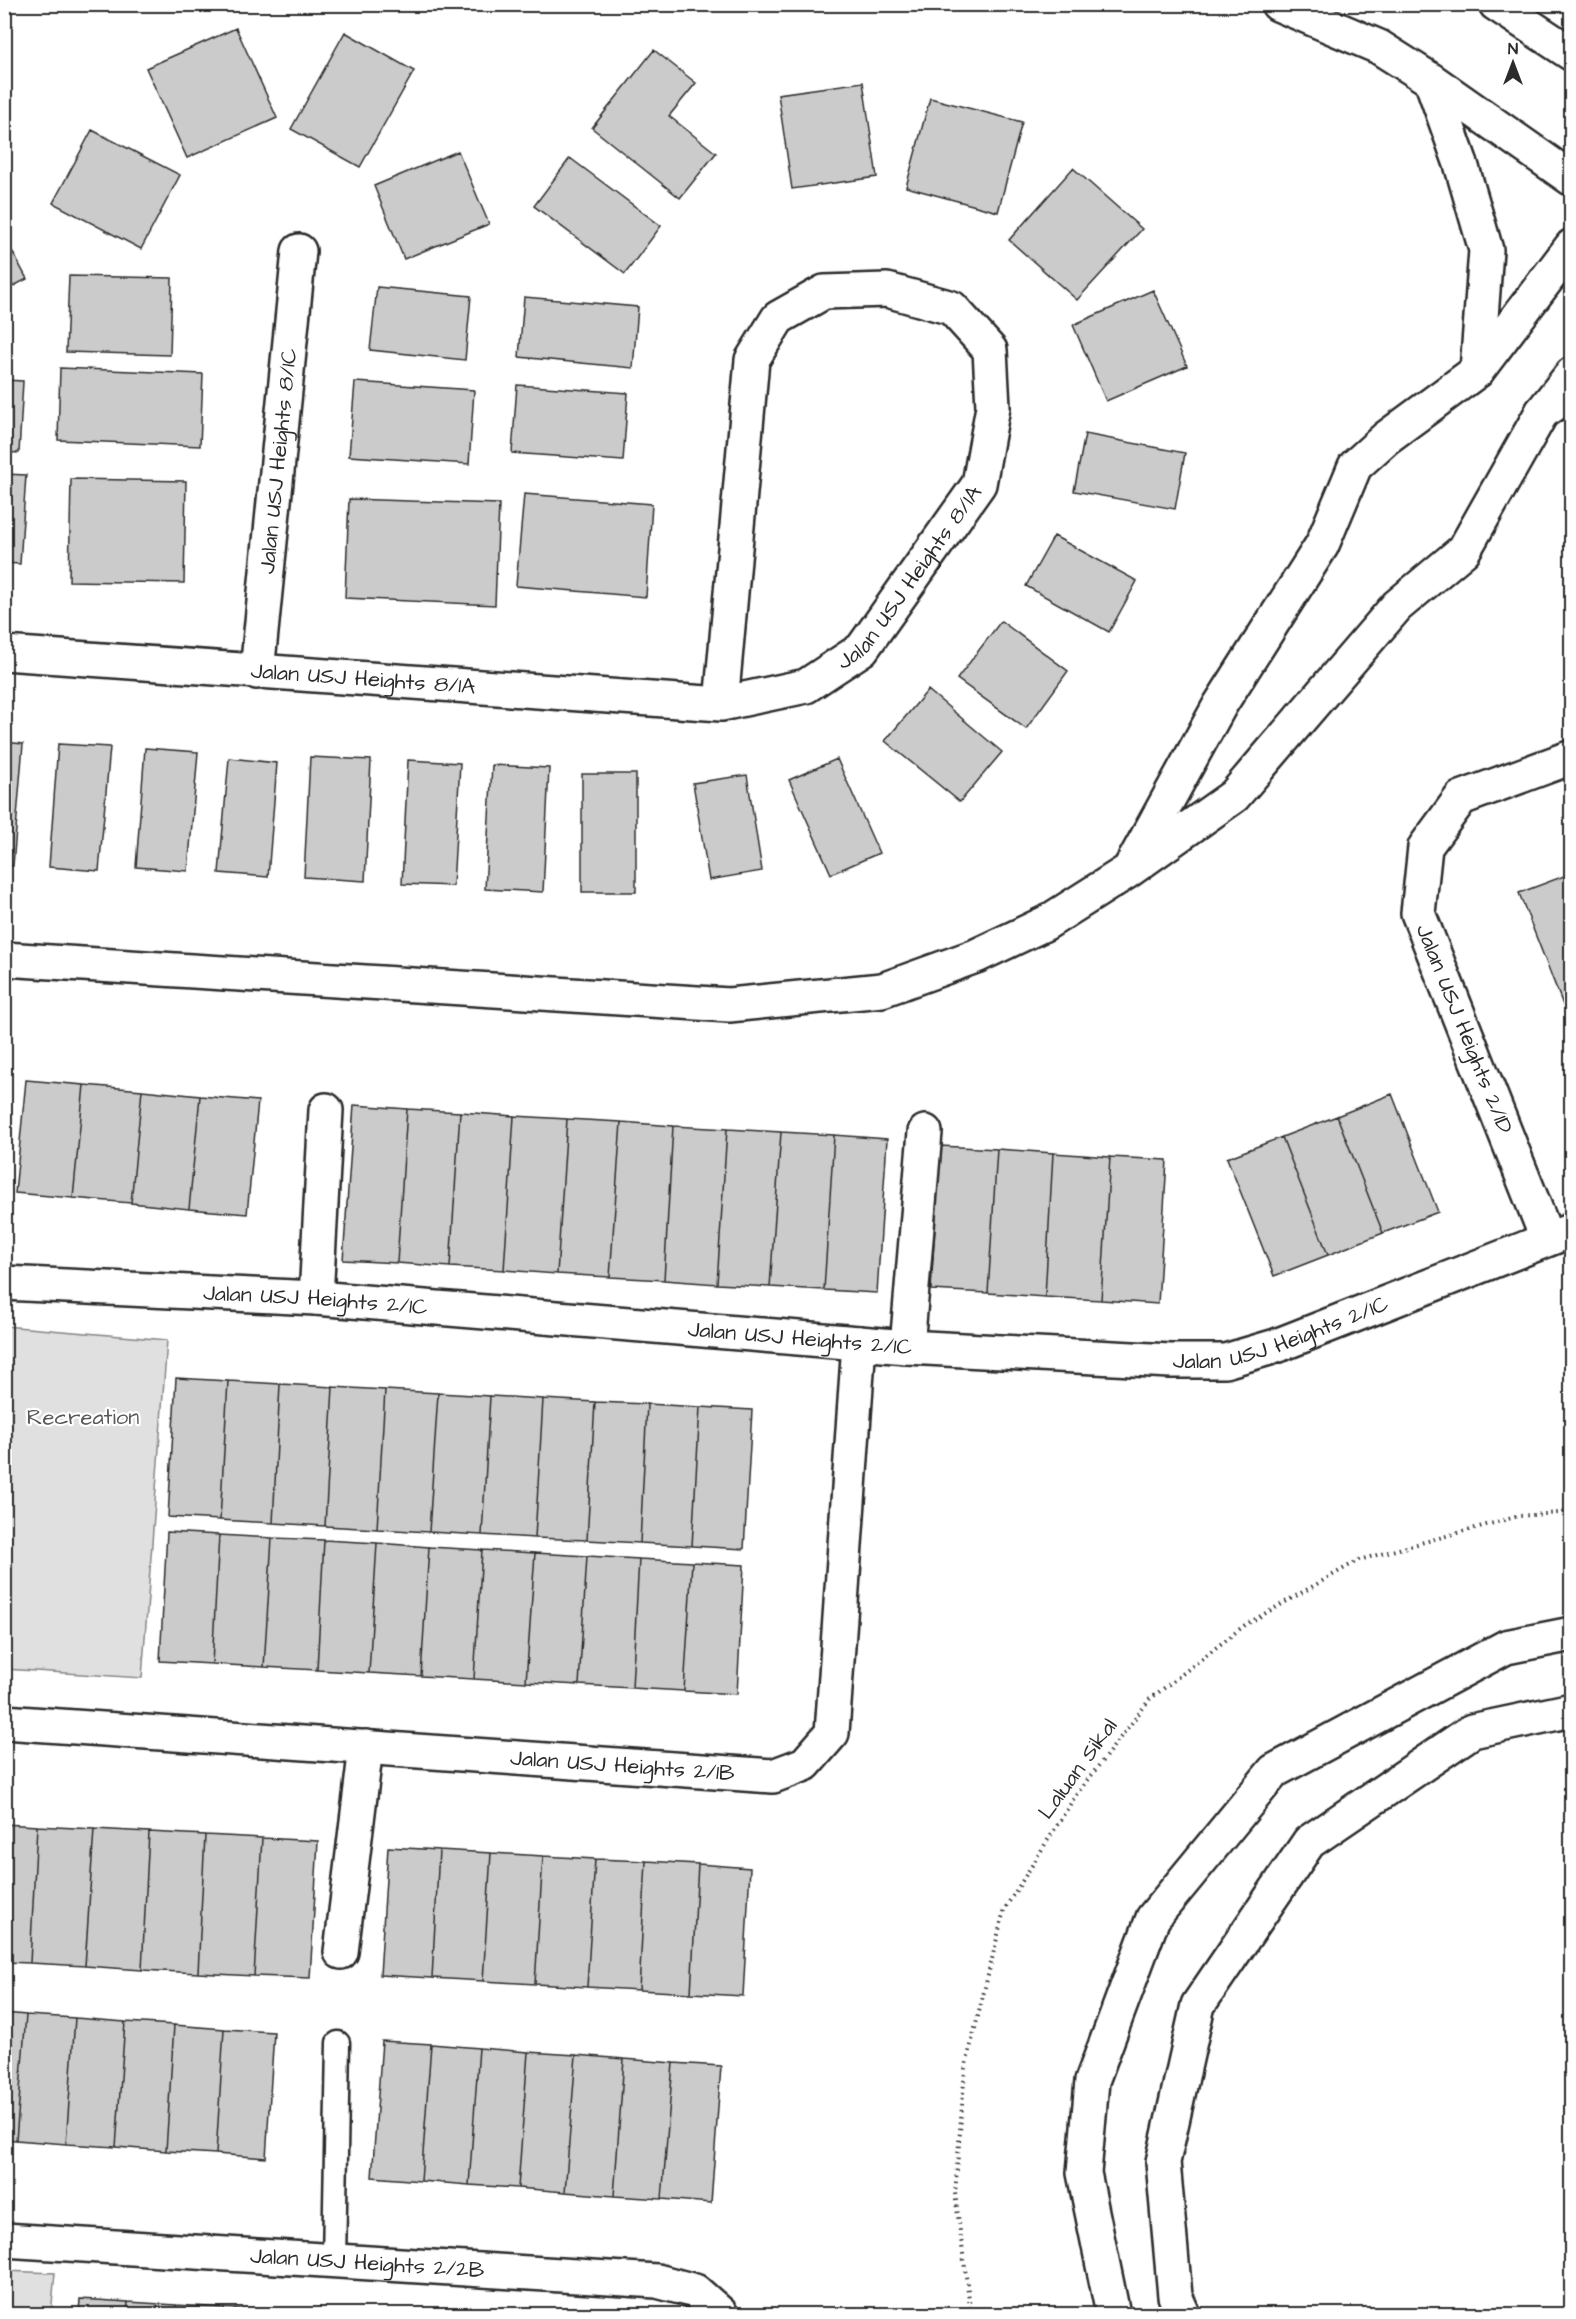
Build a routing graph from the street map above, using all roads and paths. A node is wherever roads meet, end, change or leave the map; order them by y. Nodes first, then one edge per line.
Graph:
1 (1278, 4) edge
2 (1496, 4) edge
3 (1566, 49) edge
4 (1431, 80) junction
5 (1572, 179) edge
6 (1572, 246) edge
7 (299, 251) dead end
8 (1477, 371) junction
9 (1572, 374) edge
10 (1572, 393) edge
11 (1542, 412) junction
12 (4, 653) edge
13 (257, 672) junction
14 (721, 704) junction
15 (1572, 757) edge
16 (1128, 872) junction
17 (4, 959) edge
18 (326, 1110) dead end
19 (925, 1132) dead end
20 (1559, 1234) edge
21 (4, 1283) edge
22 (315, 1298) junction
23 (860, 1343) junction
24 (907, 1347) junction
25 (1572, 1512) edge
26 (1572, 1634) edge
27 (1572, 1710) edge
28 (4, 1722) edge
29 (366, 1747) junction
30 (341, 1952) dead end
31 (338, 2043) dead end
32 (4, 2240) edge
33 (334, 2261) junction
34 (721, 2314) edge
35 (971, 2314) edge
36 (1113, 2314) edge
37 (1183, 2314) edge

1 - 4 main road
2 - 3 main road
4 - 5 main road
4 - 8 main road
6 - 8 main road
7 - 13 main road, Jalan USJ Heights 8/1C
8 - 16 main road
9 - 11 main road
10 - 11 main road
11 - 16 main road
12 - 13 main road, Jalan USJ Heights 8/1A
13 - 14 main road, Jalan USJ Heights 8/1A
14 - 14 main road, Jalan USJ Heights 8/1A
15 - 20 main road, Jalan USJ Heights 2/1D
16 - 17 main road
18 - 22 main road
19 - 24 main road
20 - 24 main road, Jalan USJ Heights 2/1C
21 - 22 main road, Jalan USJ Heights 2/1C
22 - 23 main road, Jalan USJ Heights 2/1C
23 - 24 main road, Jalan USJ Heights 2/1C
23 - 29 main road, Jalan USJ Heights 2/1B
25 - 35 path, Laluan Sikal
26 - 36 main road
27 - 37 main road
28 - 29 main road, Jalan USJ Heights 2/1B
29 - 30 main road
31 - 33 lane
32 - 33 main road, Jalan USJ Heights 2/2B
33 - 34 main road, Jalan USJ Heights 2/2B

